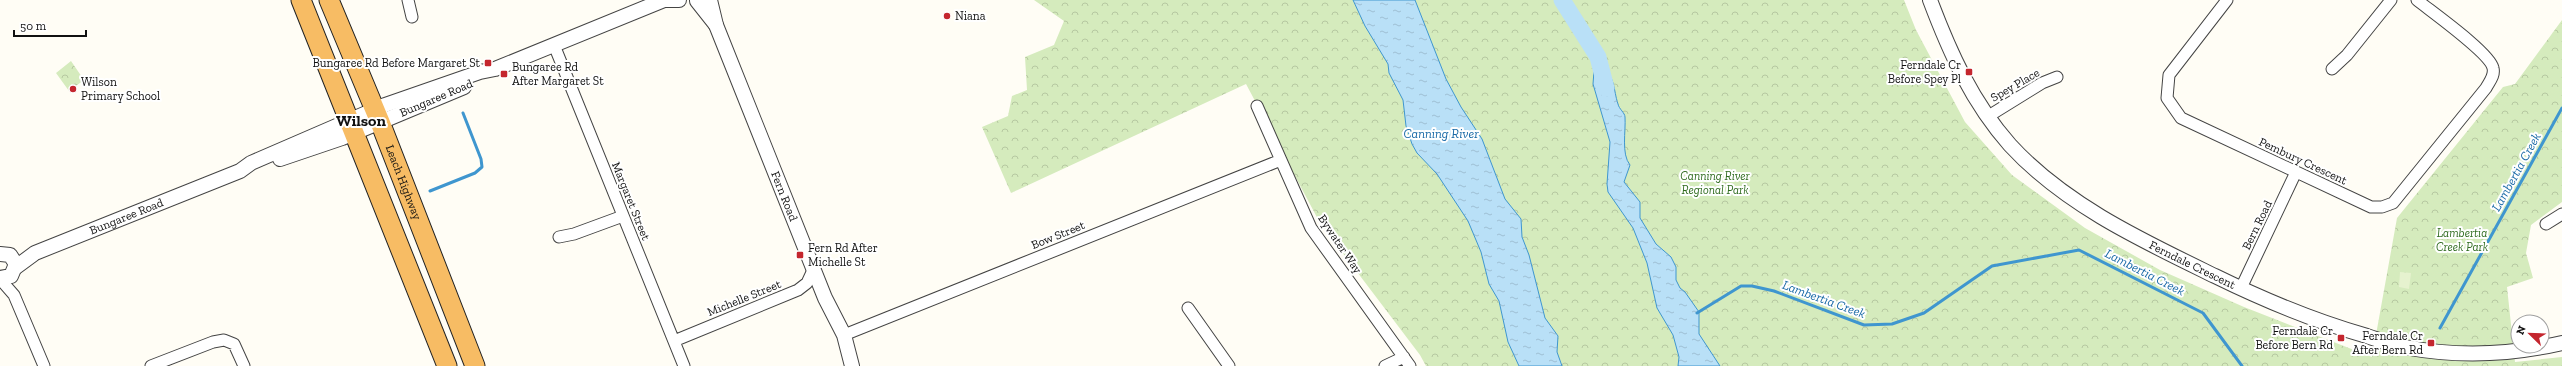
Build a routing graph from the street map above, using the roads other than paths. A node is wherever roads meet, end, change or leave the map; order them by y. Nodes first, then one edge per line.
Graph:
1 (301, 0) edge
2 (329, 0) edge
3 (408, 0) edge
4 (664, 0) edge
5 (679, 0) edge
6 (695, 0) edge
7 (701, 0) edge
8 (710, 0) edge
9 (1930, 0) edge
10 (2227, 0) edge
11 (2391, 0) edge
12 (2417, 0) edge
13 (412, 17) dead end
14 (716, 25) junction
15 (554, 45) junction
16 (2332, 69) dead end
17 (2057, 77) dead end
18 (1256, 106) dead end
19 (377, 116) junction
20 (1987, 117) junction
21 (352, 126) junction
22 (1281, 160) junction
23 (2296, 172) junction
24 (2562, 214) edge
25 (623, 216) junction
26 (2546, 224) dead end
27 (559, 237) dead end
28 (8, 258) edge
29 (814, 268) junction
30 (0, 278) edge
31 (2241, 288) junction
32 (14, 294) junction
33 (1188, 308) dead end
34 (844, 335) junction
35 (674, 341) junction
36 (2562, 343) edge
37 (1407, 362) edge
38 (44, 366) edge
39 (152, 366) edge
40 (244, 366) edge
41 (447, 366) edge
42 (476, 366) edge
43 (684, 366) edge
44 (852, 366) edge
45 (1229, 366) edge
46 (1385, 366) edge

1 - 21 highway
2 - 19 highway, Leach Highway
3 - 13 street
4 - 5 street, Bungaree Road
4 - 15 street, Bungaree Road
6 - 7 street
6 - 14 street, Fern Road
8 - 14 street, Fern Road
9 - 20 street, Ferndale Crescent
10 - 23 street, Pembury Crescent
11 - 16 street
12 - 23 street, Pembury Crescent
14 - 29 street, Fern Road
15 - 19 street, Bungaree Road
15 - 25 street, Margaret Street
17 - 20 street, Spey Place
18 - 22 street, Bywater Way
19 - 21 street, Bungaree Road
19 - 42 highway, Leach Highway
20 - 31 street, Ferndale Crescent
21 - 28 street, Bungaree Road
21 - 41 highway
22 - 34 street, Bow Street
22 - 37 street, Bywater Way
23 - 31 street, Bern Road
24 - 26 street
25 - 27 street
25 - 35 street, Margaret Street
28 - 30 street, Bungaree Road
28 - 32 street
29 - 34 street, Fern Road
29 - 35 street, Michelle Street
30 - 32 street
31 - 36 street, Ferndale Crescent
32 - 38 street
33 - 45 street
34 - 44 street, Fern Road
35 - 43 street, Margaret Street
37 - 46 street
39 - 40 street

